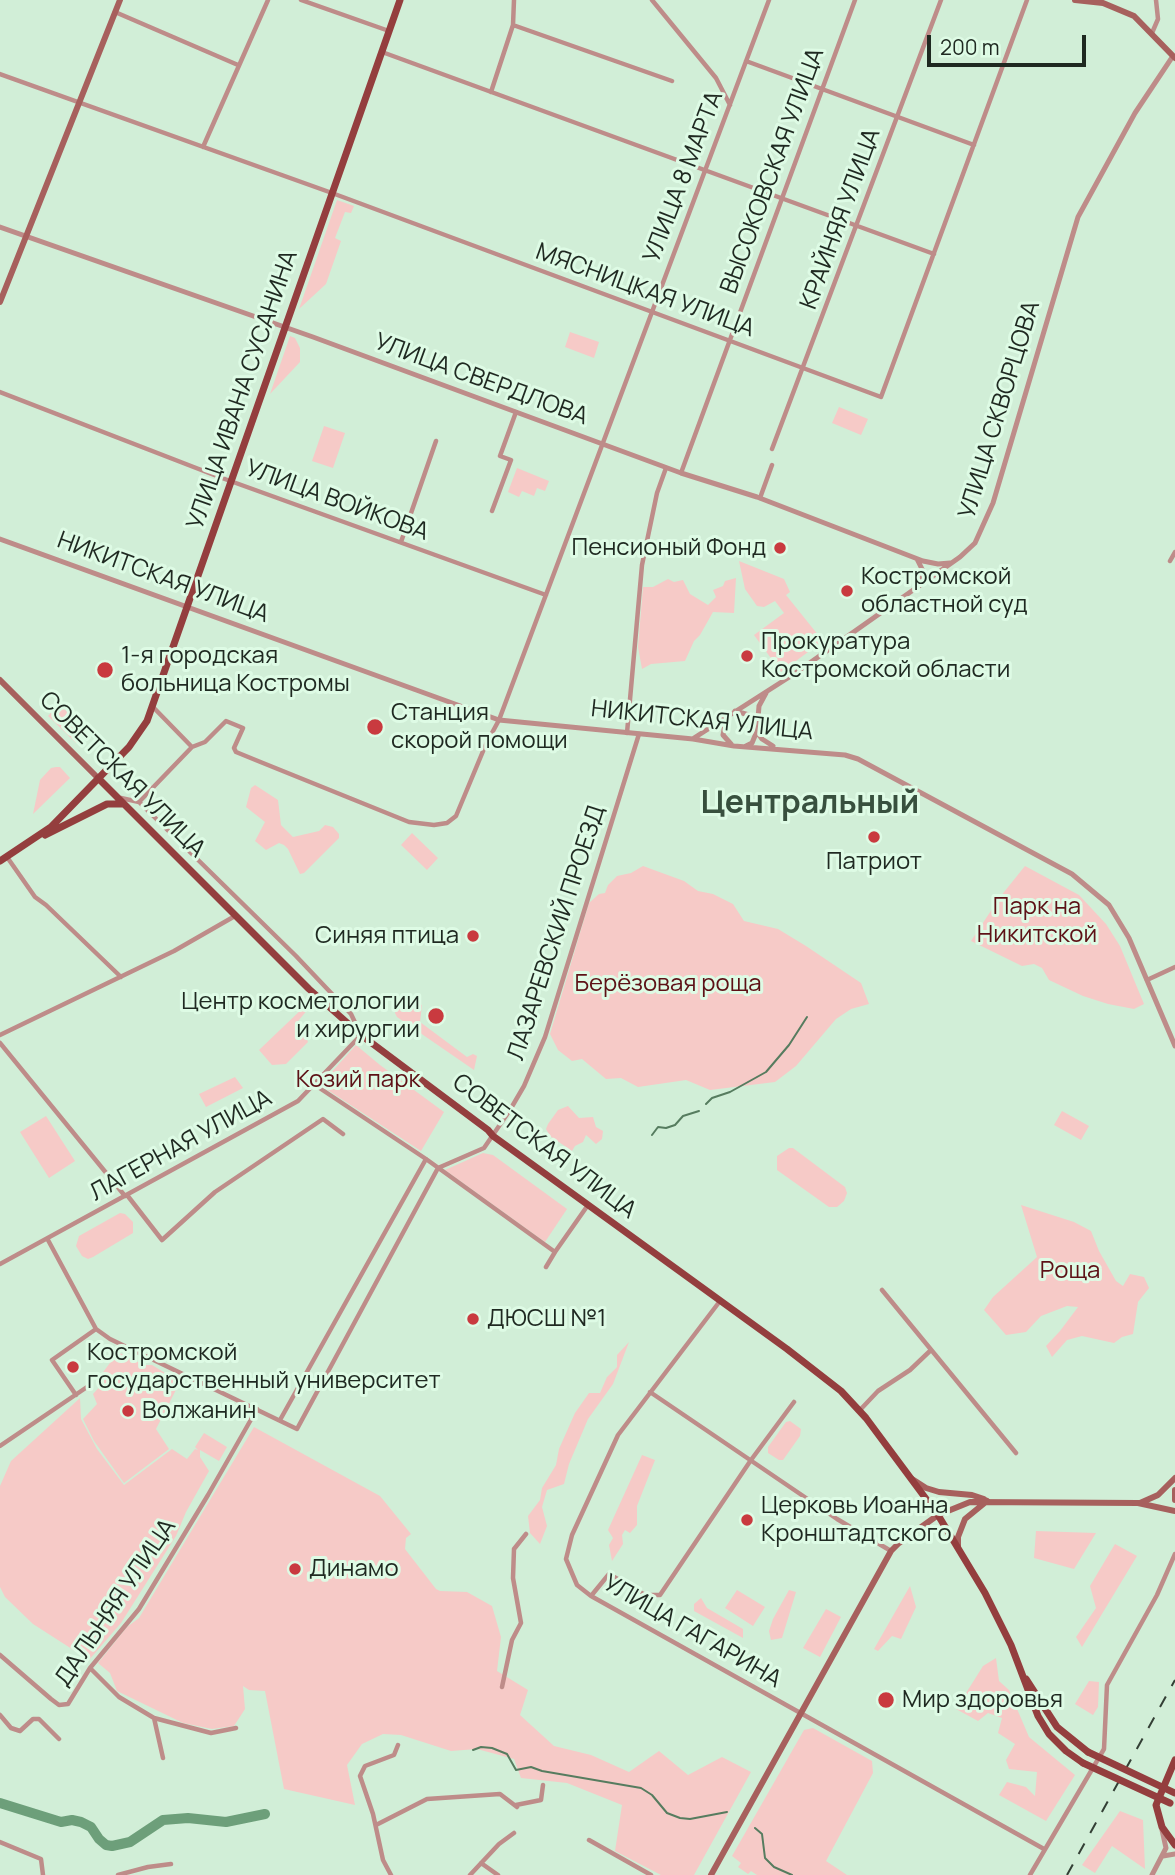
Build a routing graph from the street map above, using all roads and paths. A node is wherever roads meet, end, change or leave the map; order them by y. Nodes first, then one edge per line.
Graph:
1 (120, 0) edge
2 (268, 0) edge
3 (301, 0) edge
4 (400, 0) edge
5 (514, 0) edge
6 (652, 0) edge
7 (769, 0) edge
8 (855, 0) edge
9 (941, 0) edge
10 (1027, 0) edge
11 (1075, 0) edge
12 (1156, 0) edge
13 (115, 12) junction
14 (513, 25) junction
15 (390, 31) junction
16 (1152, 33) junction
17 (382, 52) junction
18 (1174, 57) edge
19 (746, 61) junction
20 (238, 65) junction
21 (0, 74) edge
22 (672, 81) dead end
23 (822, 90) junction
24 (491, 92) junction
25 (79, 103) junction
26 (730, 105) junction
27 (897, 118) junction
28 (974, 145) junction
29 (203, 147) junction
30 (705, 170) junction
31 (332, 193) junction
32 (782, 198) junction
33 (857, 226) junction
34 (0, 227) edge
35 (27, 236) junction
36 (934, 254) junction
37 (0, 302) edge
38 (652, 313) junction
39 (285, 327) junction
40 (729, 341) junction
41 (804, 369) junction
42 (0, 392) edge
43 (516, 412) junction
44 (436, 441) dead end
45 (603, 444) junction
46 (772, 449) dead end
47 (772, 465) dead end
48 (666, 468) junction
49 (681, 473) junction
50 (231, 482) junction
51 (760, 498) junction
52 (492, 511) dead end
53 (0, 539) edge
54 (401, 542) junction
55 (1175, 552) edge
56 (914, 557) junction
57 (1170, 561) dead end
58 (931, 563) junction
59 (950, 563) junction
60 (922, 570) junction
61 (933, 576) junction
62 (919, 584) junction
63 (546, 595) junction
64 (187, 608) junction
65 (0, 680) edge
66 (766, 692) junction
67 (153, 707) junction
68 (735, 711) junction
69 (727, 716) junction
70 (499, 720) junction
71 (757, 728) junction
72 (627, 733) junction
73 (639, 734) junction
74 (693, 739) junction
75 (734, 746) junction
76 (192, 747) junction
77 (746, 747) junction
78 (776, 748) junction
79 (98, 779) junction
80 (117, 797) junction
81 (139, 802) junction
82 (126, 806) junction
83 (37, 838) junction
84 (4, 859) edge
85 (235, 916) junction
86 (1175, 967) edge
87 (121, 977) junction
88 (1147, 980) junction
89 (0, 1035) edge
90 (361, 1035) junction
91 (0, 1043) edge
92 (1175, 1046) edge
93 (315, 1085) junction
94 (343, 1134) dead end
95 (492, 1136) junction
96 (426, 1159) junction
97 (438, 1167) junction
98 (126, 1196) junction
99 (588, 1205) junction
100 (48, 1240) junction
101 (555, 1252) junction
102 (0, 1264) edge
103 (546, 1267) dead end
104 (882, 1290) dead end
105 (720, 1300) junction
106 (96, 1329) junction
107 (931, 1350) junction
108 (90, 1385) dead end
109 (650, 1392) junction
110 (76, 1395) junction
111 (794, 1402) dead end
112 (257, 1409) junction
113 (860, 1410) junction
114 (280, 1420) junction
115 (0, 1446) edge
116 (1016, 1452) dead end
117 (751, 1460) junction
118 (1175, 1478) edge
119 (912, 1479) junction
120 (1175, 1490) edge
121 (989, 1501) junction
122 (1175, 1501) edge
123 (1138, 1503) junction
124 (1175, 1511) edge
125 (938, 1515) junction
126 (526, 1534) dead end
127 (958, 1547) junction
128 (891, 1551) junction
129 (1175, 1554) edge
130 (591, 1596) junction
131 (0, 1654) edge
132 (90, 1668) junction
133 (1022, 1673) junction
134 (502, 1687) dead end
135 (802, 1714) junction
136 (0, 1715) edge
137 (155, 1718) junction
138 (236, 1728) dead end
139 (59, 1739) dead end
140 (398, 1745) dead end
141 (163, 1758) dead end
142 (1175, 1760) edge
143 (543, 1785) dead end
144 (1175, 1793) edge
145 (1172, 1805) edge
146 (376, 1825) junction
147 (1162, 1827) junction
148 (513, 1833) dead end
149 (589, 1840) dead end
150 (0, 1842) edge
151 (1175, 1845) edge
152 (1044, 1849) junction
153 (1175, 1854) edge
154 (1163, 1856) junction
155 (481, 1863) junction
156 (171, 1864) dead end
157 (43, 1875) edge
158 (118, 1875) edge
159 (391, 1875) edge
160 (470, 1875) edge
161 (498, 1875) edge
162 (651, 1875) edge
163 (711, 1875) edge
164 (1030, 1875) edge
165 (1152, 1875) edge

1 - 13 main road
2 - 20 street
3 - 15 street
4 - 15 main road, УЛИЦА ИВАНА СУСАНИНА
5 - 14 street
6 - 26 street
7 - 19 street, УЛИЦА 8 МАРТА
8 - 23 street, ВЫСОКОВСКАЯ УЛИЦА
9 - 27 street, КРАЙНЯЯ УЛИЦА
10 - 28 street, МЯСНИЦКАЯ УЛИЦА
11 - 16 main road
12 - 16 street
13 - 20 street
13 - 25 main road
14 - 22 street
14 - 24 street
15 - 17 main road, УЛИЦА ИВАНА СУСАНИНА
16 - 18 main road
17 - 24 street
17 - 31 main road, УЛИЦА ИВАНА СУСАНИНА
18 - 59 street, УЛИЦА СКВОРЦОВА
19 - 23 street
19 - 26 street, УЛИЦА 8 МАРТА
20 - 29 street
21 - 25 street, МЯСНИЦКАЯ УЛИЦА
23 - 27 street
23 - 32 street, ВЫСОКОВСКАЯ УЛИЦА
24 - 30 street
25 - 29 street, МЯСНИЦКАЯ УЛИЦА
25 - 35 main road
26 - 30 street, УЛИЦА 8 МАРТА
27 - 28 street
27 - 33 street, КРАЙНЯЯ УЛИЦА
28 - 36 street, МЯСНИЦКАЯ УЛИЦА
29 - 31 street, МЯСНИЦКАЯ УЛИЦА
30 - 32 street
30 - 38 street, УЛИЦА 8 МАРТА
31 - 38 street, МЯСНИЦКАЯ УЛИЦА
31 - 39 main road, УЛИЦА ИВАНА СУСАНИНА
32 - 33 street
32 - 40 street, ВЫСОКОВСКАЯ УЛИЦА
33 - 36 street
33 - 41 street, КРАЙНЯЯ УЛИЦА
34 - 35 street, УЛИЦА СВЕРДЛОВА
35 - 37 main road
35 - 39 street, УЛИЦА СВЕРДЛОВА
36 - 41 street, МЯСНИЦКАЯ УЛИЦА
38 - 40 street, МЯСНИЦКАЯ УЛИЦА
38 - 45 street, УЛИЦА 8 МАРТА
39 - 43 street, УЛИЦА СВЕРДЛОВА
39 - 50 main road, УЛИЦА ИВАНА СУСАНИНА
40 - 41 street, МЯСНИЦКАЯ УЛИЦА
40 - 49 street, ВЫСОКОВСКАЯ УЛИЦА
41 - 46 street, КРАЙНЯЯ УЛИЦА
42 - 50 street, УЛИЦА ВОЙКОВА
43 - 45 street, УЛИЦА СВЕРДЛОВА
43 - 52 street
44 - 54 street
45 - 48 street, УЛИЦА СВЕРДЛОВА
45 - 63 street, УЛИЦА 8 МАРТА
47 - 51 street
48 - 49 street, УЛИЦА СВЕРДЛОВА
48 - 72 street
49 - 51 street, УЛИЦА СВЕРДЛОВА
50 - 54 street, УЛИЦА ВОЙКОВА
50 - 64 main road, УЛИЦА ИВАНА СУСАНИНА
51 - 56 street, УЛИЦА СВЕРДЛОВА
53 - 64 street, НИКИТСКАЯ УЛИЦА
54 - 63 street, УЛИЦА ВОЙКОВА
55 - 57 street
56 - 58 street, УЛИЦА СВЕРДЛОВА
56 - 60 street
58 - 59 street, УЛИЦА СВЕРДЛОВА
58 - 60 street
58 - 61 street
59 - 61 street, УЛИЦА СКВОРЦОВА
60 - 61 street
60 - 62 street
61 - 62 street, УЛИЦА СКВОРЦОВА
62 - 66 street, УЛИЦА СКВОРЦОВА
63 - 70 street, УЛИЦА 8 МАРТА
64 - 67 main road, УЛИЦА ИВАНА СУСАНИНА
64 - 70 street, НИКИТСКАЯ УЛИЦА
65 - 79 main road, СОВЕТСКАЯ УЛИЦА
66 - 68 street, УЛИЦА СКВОРЦОВА
66 - 71 street
67 - 76 street
67 - 79 main road, УЛИЦА ИВАНА СУСАНИНА
68 - 69 street, УЛИЦА СКВОРЦОВА
68 - 71 street
69 - 74 street, УЛИЦА СКВОРЦОВА
69 - 75 street
70 - 72 street, НИКИТСКАЯ УЛИЦА
70 - 76 street, УЛИЦА 8 МАРТА
71 - 77 street
71 - 78 street
72 - 73 street, НИКИТСКАЯ УЛИЦА
73 - 74 street, НИКИТСКАЯ УЛИЦА
73 - 95 street, ЛАЗАРЕВСКИЙ ПРОЕЗД
74 - 75 street, НИКИТСКАЯ УЛИЦА
75 - 77 street, НИКИТСКАЯ УЛИЦА
76 - 81 street
77 - 78 street, НИКИТСКАЯ УЛИЦА
78 - 88 street, НИКИТСКАЯ УЛИЦА
79 - 80 main road, СОВЕТСКАЯ УЛИЦА
79 - 83 main road, УЛИЦА ИВАНА СУСАНИНА
80 - 81 street
80 - 82 main road, СОВЕТСКАЯ УЛИЦА
81 - 90 street
82 - 83 main road
82 - 85 main road, СОВЕТСКАЯ УЛИЦА
83 - 84 main road
84 - 87 street
85 - 87 street
85 - 90 main road, СОВЕТСКАЯ УЛИЦА
86 - 88 street
87 - 89 street
88 - 92 street, НИКИТСКАЯ УЛИЦА
90 - 93 street, ЛАГЕРНАЯ УЛИЦА
90 - 95 main road, СОВЕТСКАЯ УЛИЦА
91 - 98 street
93 - 96 street
93 - 98 street, ЛАГЕРНАЯ УЛИЦА
94 - 98 street
95 - 97 street, ЛАЗАРЕВСКИЙ ПРОЕЗД
95 - 99 main road, СОВЕТСКАЯ УЛИЦА
96 - 97 street
96 - 114 street
97 - 101 street
97 - 114 street
98 - 100 street, ЛАГЕРНАЯ УЛИЦА
99 - 101 street
99 - 105 main road, СОВЕТСКАЯ УЛИЦА
100 - 102 street, ЛАГЕРНАЯ УЛИЦА
100 - 106 street
101 - 103 street
104 - 107 street
105 - 109 street, УЛИЦА ГАГАРИНА
105 - 113 main road, СОВЕТСКАЯ УЛИЦА
106 - 110 street
106 - 112 street
107 - 113 street
107 - 116 street
108 - 110 street
109 - 117 street
109 - 130 street, УЛИЦА ГАГАРИНА
110 - 115 street
111 - 117 street
112 - 114 street
112 - 132 street, ДАЛЬНЯЯ УЛИЦА
113 - 119 main road, СОВЕТСКАЯ УЛИЦА
117 - 128 street
117 - 130 street
118 - 123 main road
119 - 121 main road
119 - 125 main road, СОВЕТСКАЯ УЛИЦА
120 - 122 main road
121 - 123 main road
121 - 125 main road
121 - 127 main road
123 - 124 main road
125 - 127 main road, СОВЕТСКАЯ УЛИЦА
125 - 128 main road
126 - 134 street
127 - 133 main road, СОВЕТСКАЯ УЛИЦА
128 - 135 main road
129 - 152 street
130 - 135 street, УЛИЦА ГАГАРИНА
131 - 132 street, ДАЛЬНЯЯ УЛИЦА
132 - 137 street
133 - 144 main road, bridge
133 - 145 main road, bridge
135 - 152 street, УЛИЦА ГАГАРИНА
135 - 163 main road
136 - 139 street
137 - 138 street
137 - 141 street
140 - 146 street
142 - 147 main road
143 - 146 street
146 - 159 street
147 - 151 main road
147 - 154 street
148 - 155 street
149 - 162 street
150 - 157 street
152 - 164 street
153 - 154 street
154 - 165 street
155 - 160 street
155 - 161 street
156 - 158 street

